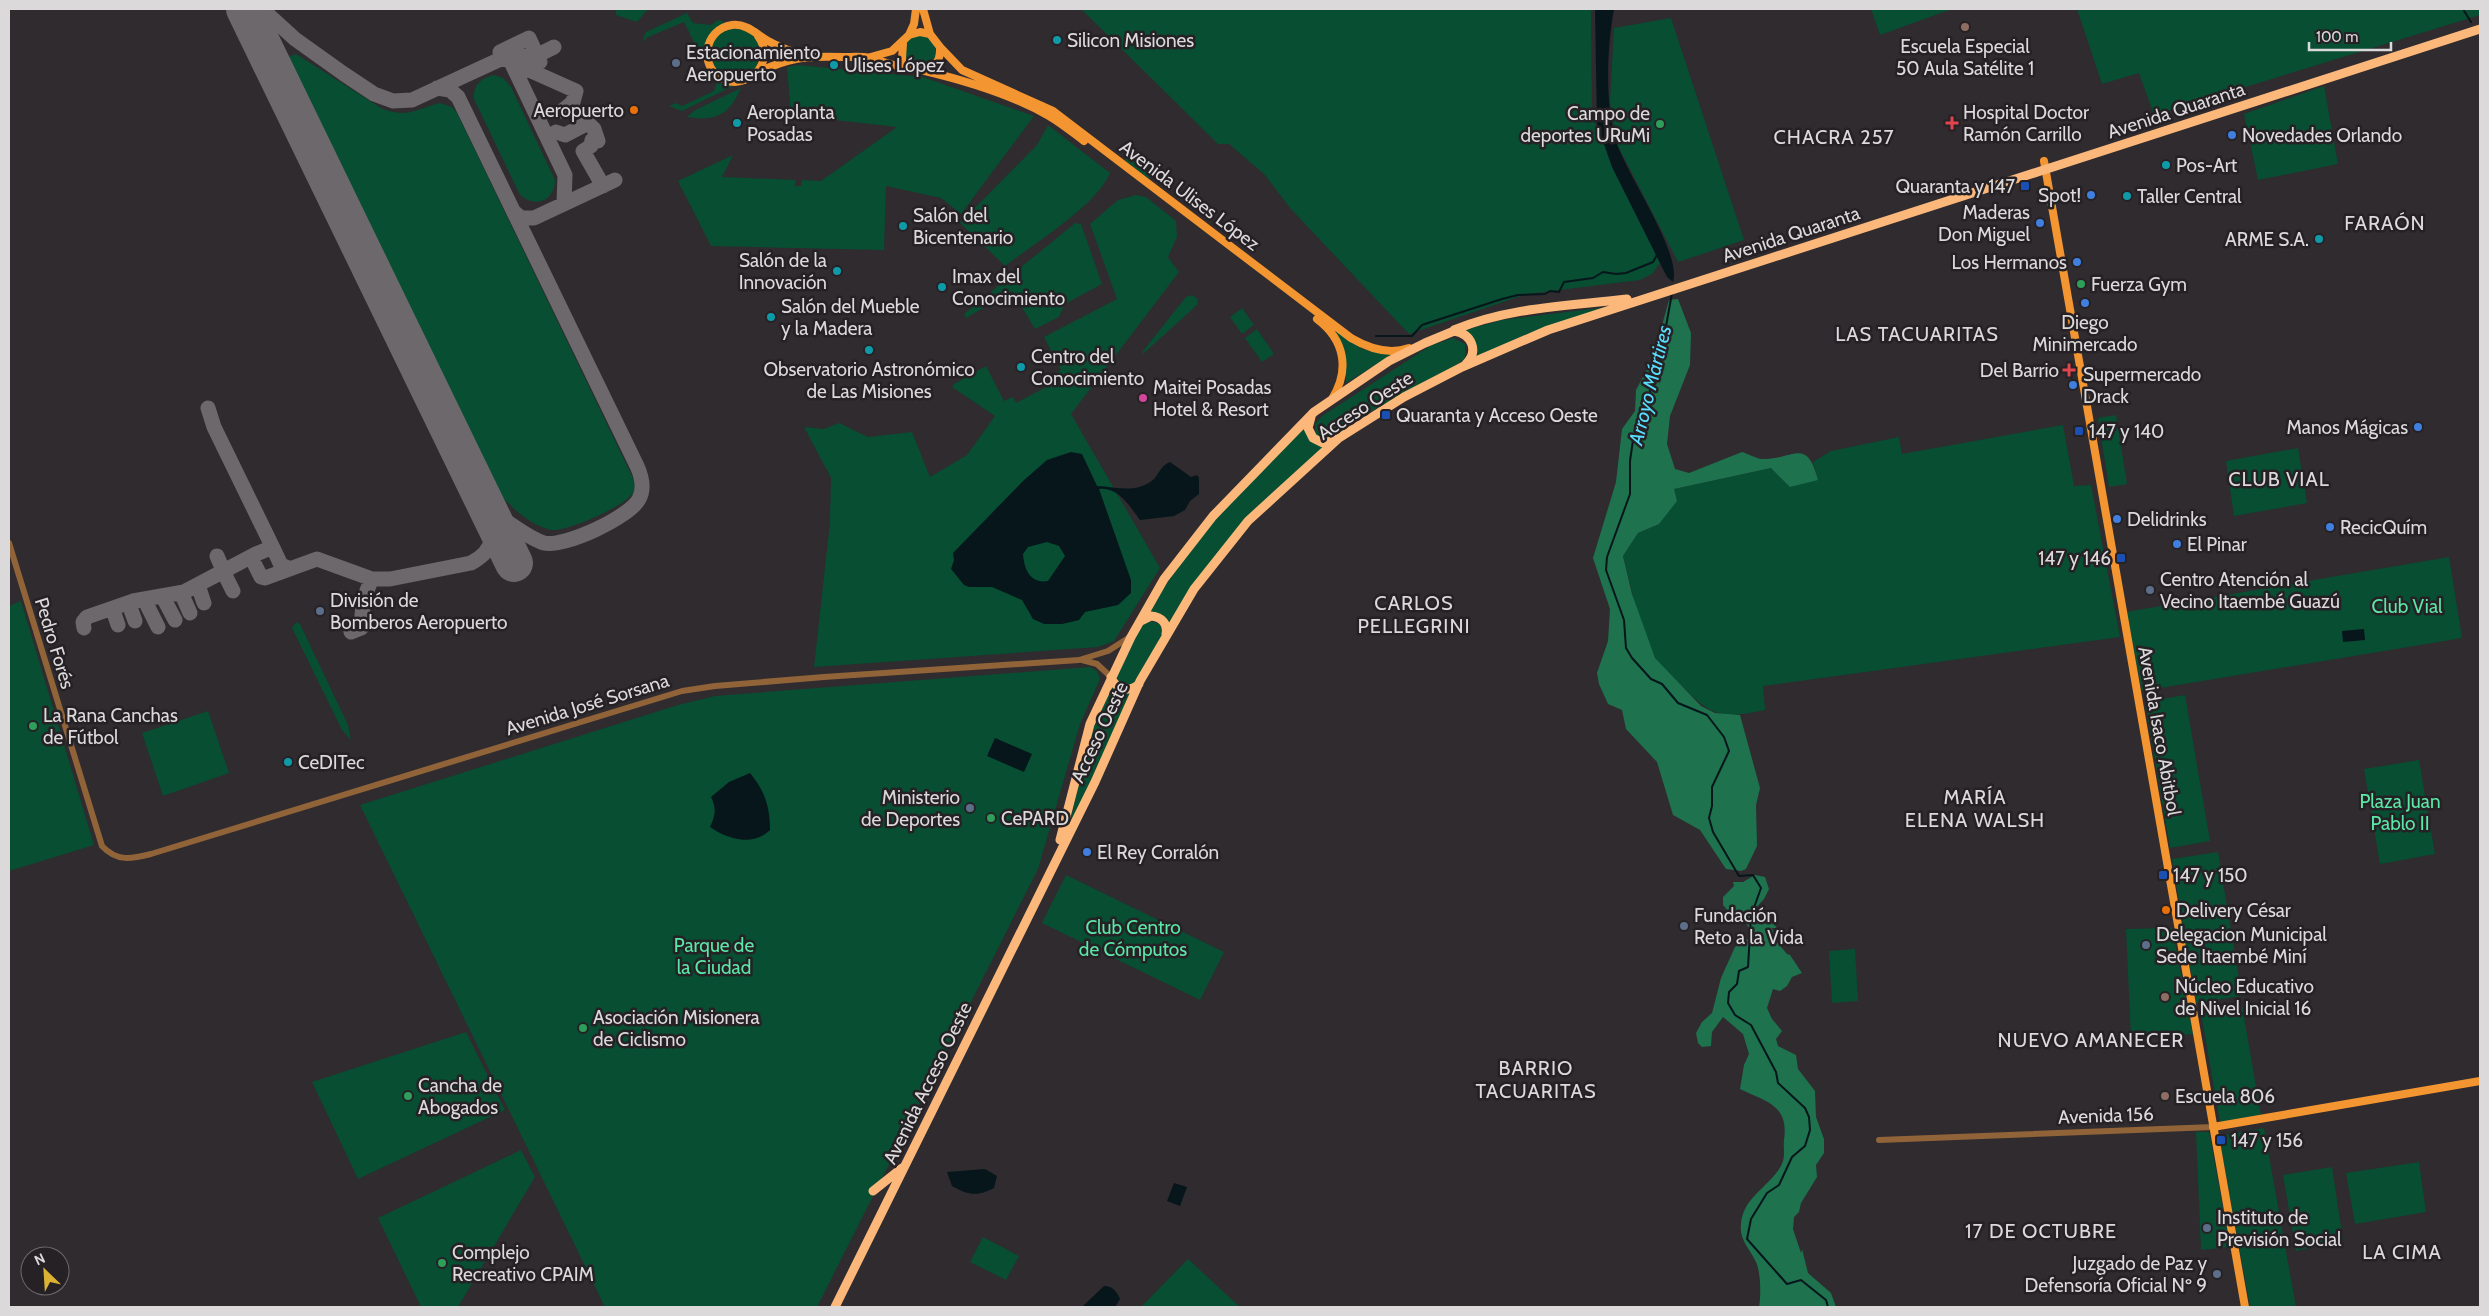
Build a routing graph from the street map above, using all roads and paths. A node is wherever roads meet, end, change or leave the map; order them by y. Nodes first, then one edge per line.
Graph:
1 (916, 9) edge
2 (923, 9) edge
3 (2480, 29) edge
4 (756, 33) junction
5 (930, 34) junction
6 (907, 38) junction
7 (940, 47) junction
8 (804, 56) junction
9 (867, 58) junction
10 (910, 68) junction
11 (925, 70) junction
12 (755, 75) junction
13 (2044, 165) junction
14 (1646, 297) junction
15 (1447, 333) junction
16 (1424, 343) junction
17 (1462, 367) junction
18 (1332, 399) junction
19 (1314, 412) junction
20 (1339, 438) junction
21 (9, 543) edge
22 (1140, 622) junction
23 (1166, 635) junction
24 (1131, 637) junction
25 (1079, 660) junction
26 (1111, 677) junction
27 (1140, 681) junction
28 (120, 859) joint
29 (1048, 873) junction
30 (2480, 1081) edge
31 (2213, 1127) junction
32 (1879, 1140) dead end
33 (904, 1166) junction
34 (873, 1191) dead end
35 (835, 1307) edge
36 (2245, 1307) edge

1 - 6 main road
2 - 5 main road
3 - 13 highway, Avenida Quaranta
4 - 8 main road
4 - 12 main road
4 - 12 main road
5 - 6 main road
5 - 7 main road
6 - 9 main road
6 - 10 main road
7 - 11 main road
7 - 16 main road, Avenida Ulises López
8 - 9 main road
8 - 12 main road
9 - 10 main road
10 - 11 main road
11 - 18 main road, Avenida Ulises López
13 - 14 highway, Avenida Quaranta
13 - 31 main road, Avenida Isaco Abitbol
14 - 15 highway
14 - 17 highway
15 - 16 highway, Acceso Oeste
15 - 17 highway
16 - 18 highway, Acceso Oeste
17 - 20 highway, Acceso Oeste
18 - 19 highway, Acceso Oeste
19 - 20 highway
19 - 22 highway, Acceso Oeste
20 - 23 highway, Acceso Oeste
21 - 28 street, Pedro Forés
22 - 23 highway
22 - 24 highway, Acceso Oeste
23 - 27 highway, Acceso Oeste
24 - 25 street, Avenida José Sorsana
24 - 26 highway, Acceso Oeste
25 - 26 street, Avenida José Sorsana
25 - 28 street, Avenida José Sorsana
26 - 27 highway
26 - 29 highway, Acceso Oeste
27 - 29 highway, Acceso Oeste
29 - 33 highway, Avenida Acceso Oeste
30 - 31 main road, Avenida 156
31 - 32 street, Avenida 156
31 - 36 main road, Avenida Isaco Abitbol
33 - 34 highway
33 - 35 highway, Avenida Acceso Oeste

